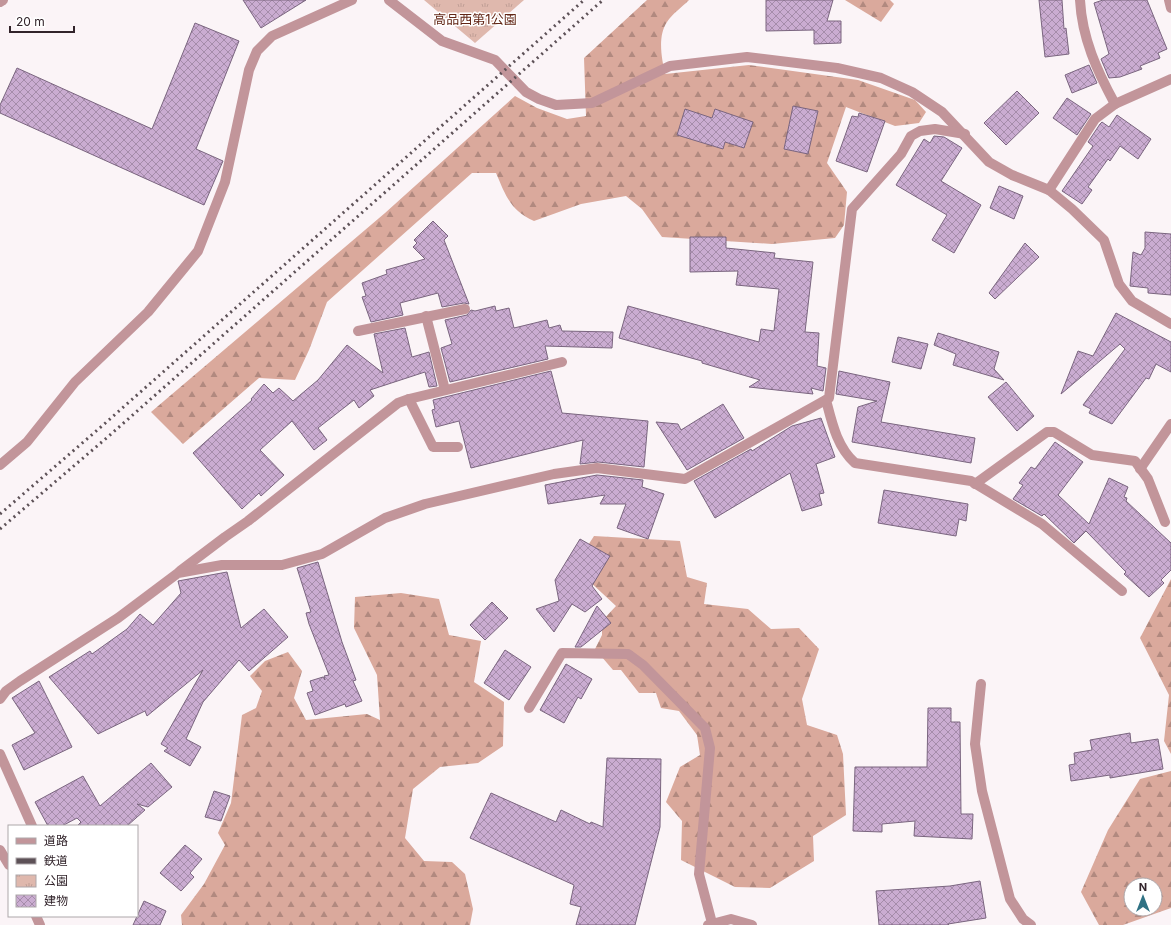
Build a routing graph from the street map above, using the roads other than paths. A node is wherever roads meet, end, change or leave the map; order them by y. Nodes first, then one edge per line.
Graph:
1 (3, 0) edge
2 (352, 0) edge
3 (389, 0) edge
4 (1080, 0) edge
5 (1169, 0) edge
6 (0, 2) edge
7 (1171, 8) edge
8 (1171, 79) edge
9 (1115, 104) junction
10 (965, 134) junction
11 (1049, 190) junction
12 (465, 309) dead end
13 (426, 316) junction
14 (1171, 324) edge
15 (358, 331) dead end
16 (562, 362) dead end
17 (445, 390) junction
18 (409, 399) junction
19 (826, 400) junction
20 (1171, 424) edge
21 (458, 447) dead end
22 (0, 465) edge
23 (1140, 469) junction
24 (976, 484) junction
25 (1165, 522) dead end
26 (178, 573) junction
27 (1122, 591) dead end
28 (981, 684) dead end
29 (0, 699) edge
30 (529, 708) dead end
31 (0, 754) edge
32 (32, 825) edge
33 (0, 850) edge
34 (8, 863) edge
35 (710, 924) edge
36 (752, 925) edge
37 (1032, 925) edge

1 - 6 street
2 - 22 street
3 - 10 street
4 - 9 street
5 - 7 street
8 - 9 street
9 - 11 street
10 - 11 street
10 - 19 street
11 - 14 street
12 - 13 street
13 - 15 street
13 - 17 street
16 - 17 street
17 - 18 street
18 - 21 street
18 - 26 street
19 - 24 street
19 - 26 street
20 - 23 street
23 - 24 street
23 - 25 street
24 - 27 street
26 - 29 street
28 - 37 street
30 - 35 street
31 - 32 street
33 - 34 street
35 - 36 street

